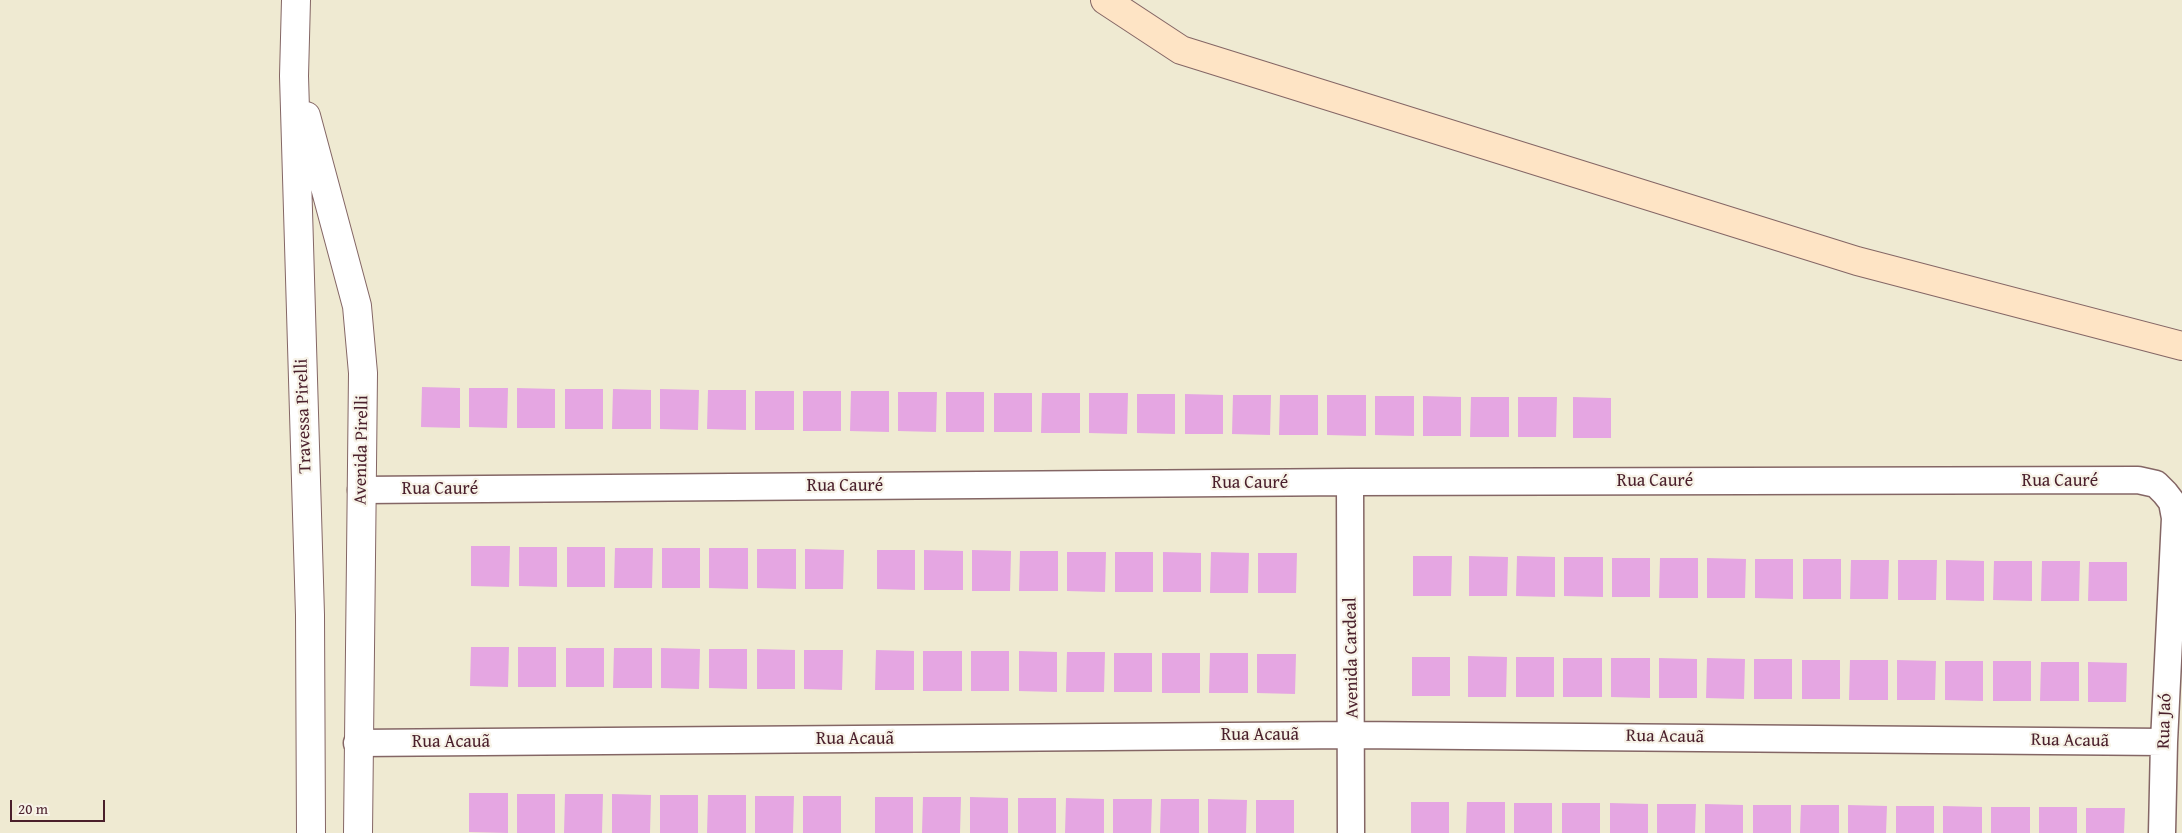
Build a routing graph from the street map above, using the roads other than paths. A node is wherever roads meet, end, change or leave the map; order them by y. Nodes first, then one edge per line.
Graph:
1 (296, 0) edge
2 (1105, 0) edge
3 (294, 76) junction
4 (2182, 346) edge
5 (2138, 480) joint
6 (1350, 482) junction
7 (362, 490) junction
8 (1352, 735) junction
9 (2164, 742) junction
10 (357, 743) junction
11 (311, 833) edge
12 (358, 833) edge
13 (1351, 833) edge
14 (2162, 833) edge

1 - 3 street, Travessa Pirelli
2 - 4 main road
3 - 7 street, Avenida Pirelli
3 - 11 street, Travessa Pirelli
5 - 6 street, Rua Cauré
5 - 9 street, Rua Jaó
6 - 7 street, Rua Cauré
6 - 8 street, Avenida Cardeal
7 - 10 street, Avenida Pirelli
8 - 9 street, Rua Acauã
8 - 10 street, Rua Acauã
8 - 13 street, Avenida Cardeal
9 - 14 street, Rua Jaó
10 - 12 street, Avenida Pirelli

